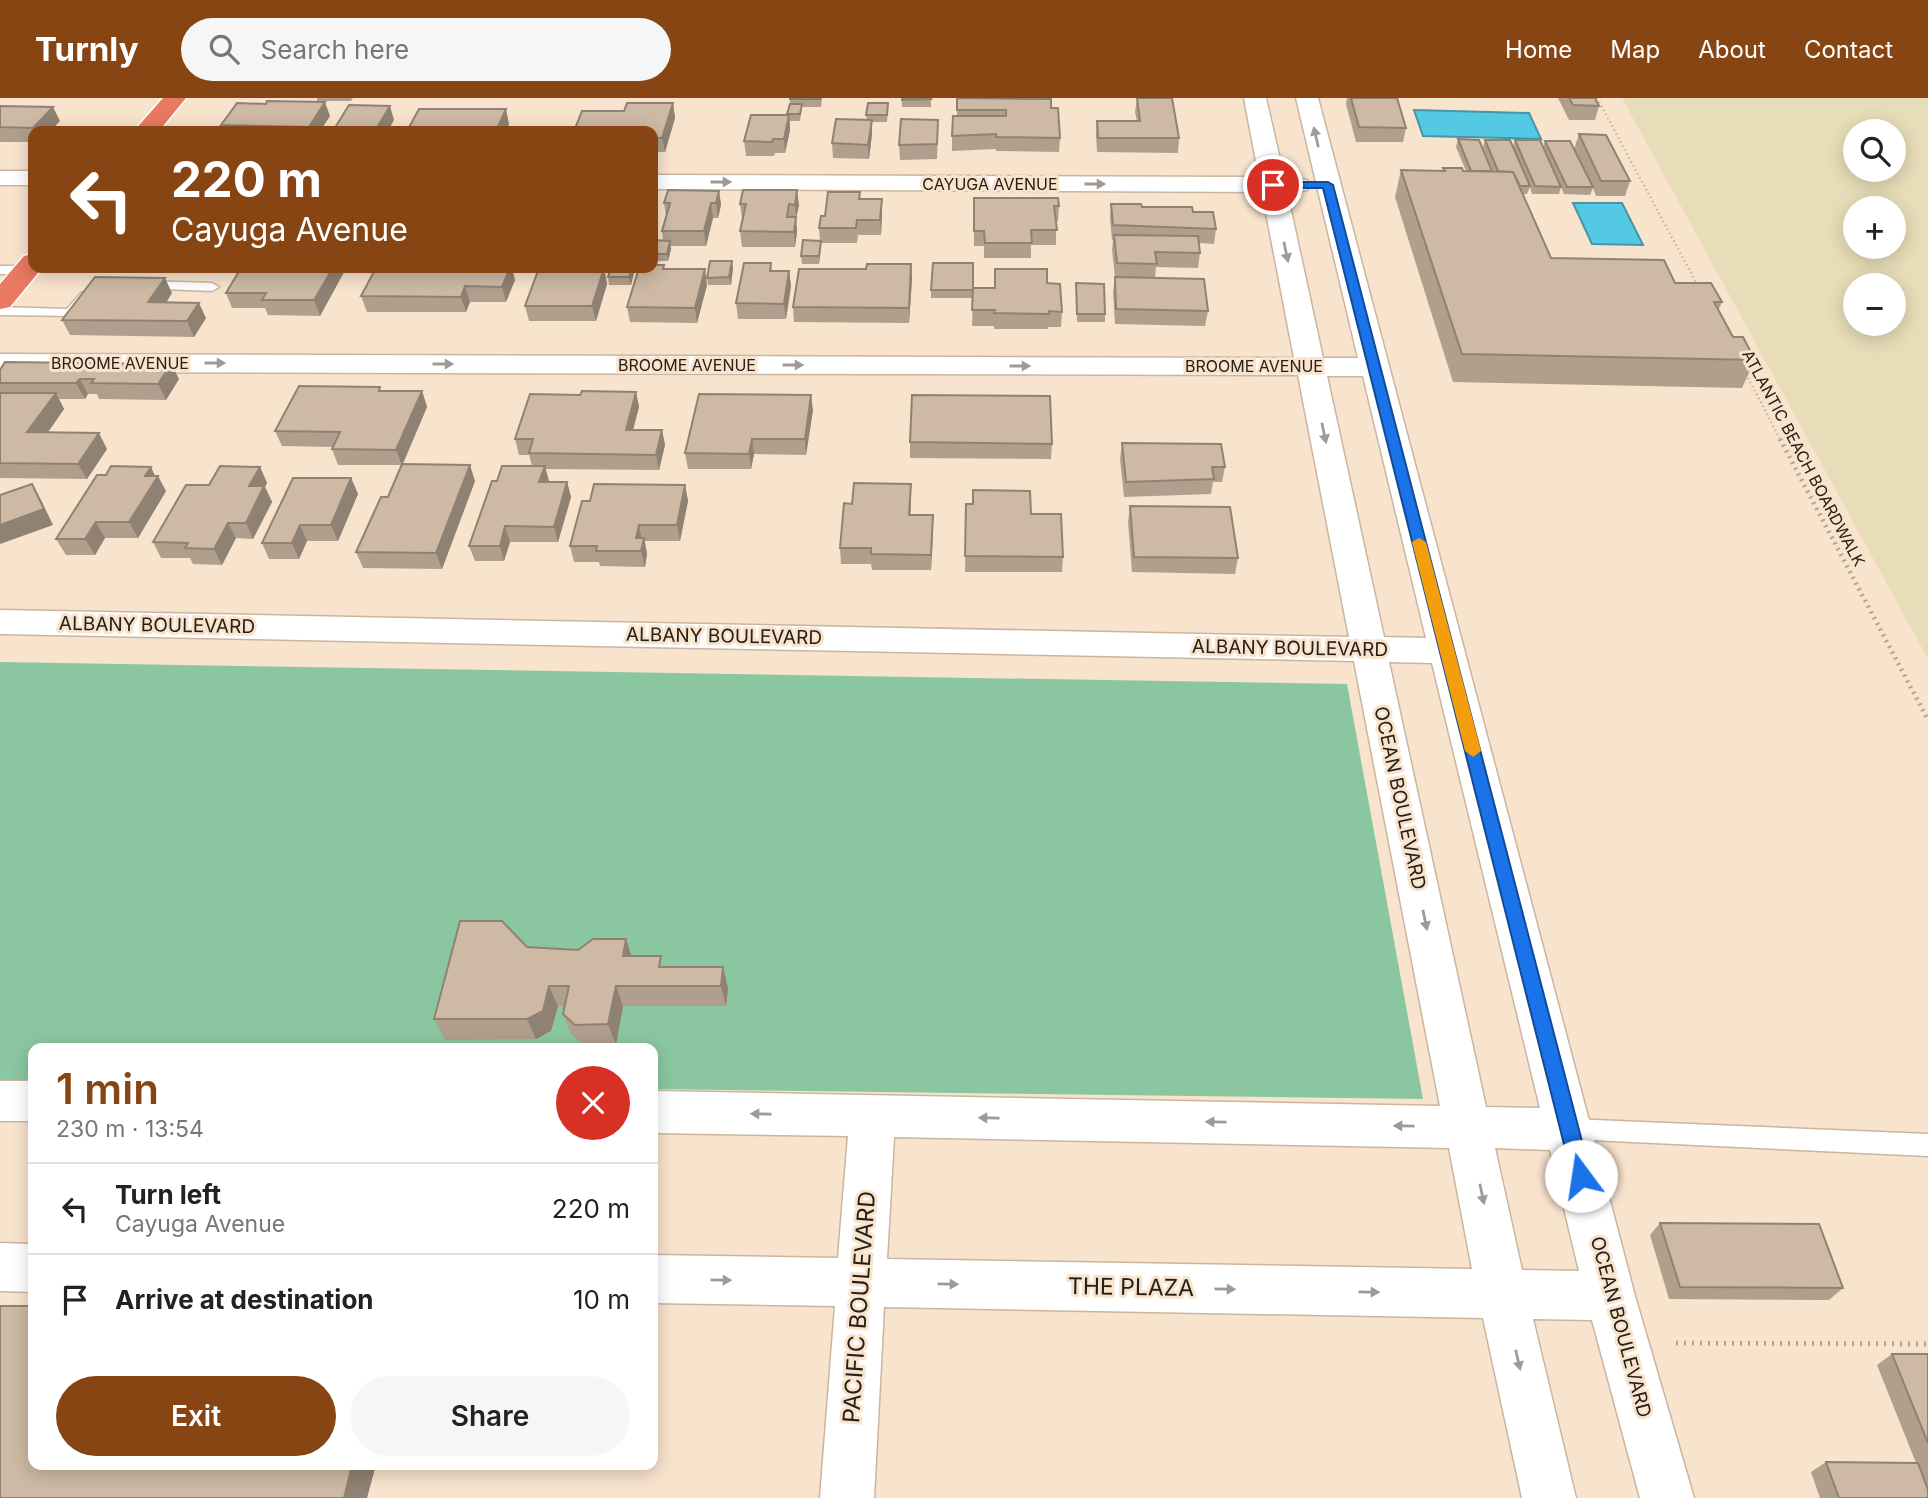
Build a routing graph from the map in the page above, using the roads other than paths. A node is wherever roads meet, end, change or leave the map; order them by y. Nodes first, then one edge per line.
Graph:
1 (175, 98) edge
2 (1255, 98) edge
3 (1307, 98) edge
4 (150, 126) edge
5 (0, 178) edge
6 (28, 178) edge
7 (658, 182) edge
8 (1273, 185) junction
9 (1328, 185) junction
10 (20, 267) edge
11 (95, 284) edge
12 (134, 285) edge
13 (212, 287) dead end
14 (0, 301) edge
15 (0, 311) edge
16 (0, 363) edge
17 (1310, 367) junction
18 (1374, 367) junction
19 (0, 622) edge
20 (1369, 649) junction
21 (1447, 651) junction
22 (0, 1101) edge
23 (28, 1101) edge
24 (658, 1112) edge
25 (872, 1116) junction
26 (1468, 1127) junction
27 (1570, 1129) junction
28 (1928, 1145) edge
29 (0, 1267) edge
30 (28, 1268) edge
31 (658, 1279) edge
32 (861, 1283) junction
33 (1502, 1294) junction
34 (1617, 1319) junction
35 (847, 1498) edge
36 (1549, 1498) edge
37 (1667, 1498) edge

1 - 4 highway
2 - 8 street, OCEAN BOULEVARD
9 -> 3 street, OCEAN BOULEVARD
5 - 6 street
7 -> 8 street, CAYUGA AVENUE
8 - 9 street, CAYUGA AVENUE
8 -> 17 street, OCEAN BOULEVARD
9 - 18 street, OCEAN BOULEVARD
10 - 14 highway
11 - 15 lane
12 - 13 lane
16 -> 17 street, BROOME AVENUE
17 - 18 street, BROOME AVENUE
17 -> 20 street, OCEAN BOULEVARD
18 - 21 street, OCEAN BOULEVARD
19 - 20 street, ALBANY BOULEVARD
20 - 21 street, ALBANY BOULEVARD
20 -> 26 street, OCEAN BOULEVARD
21 - 27 street, OCEAN BOULEVARD
22 - 23 street
25 -> 24 street
26 -> 25 street
25 - 32 street, PACIFIC BOULEVARD
26 - 27 street
26 -> 33 street, OCEAN BOULEVARD
27 - 28 lane
27 - 34 street, OCEAN BOULEVARD
29 - 30 street
31 -> 32 street, THE PLAZA
32 -> 33 street, THE PLAZA
32 - 35 street, PACIFIC BOULEVARD
33 - 34 street, THE PLAZA
33 -> 36 street, OCEAN BOULEVARD
34 - 37 street, OCEAN BOULEVARD

